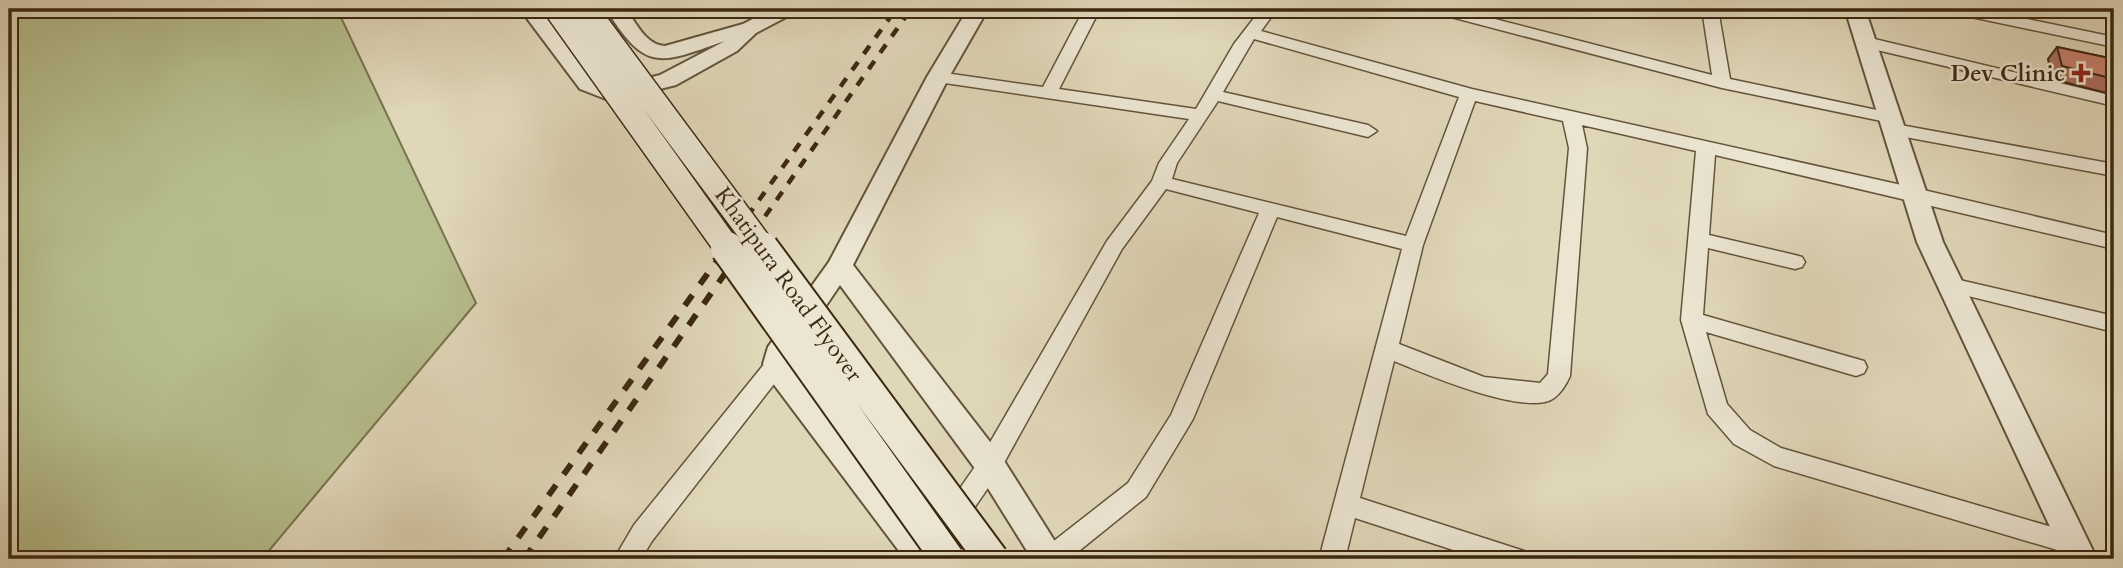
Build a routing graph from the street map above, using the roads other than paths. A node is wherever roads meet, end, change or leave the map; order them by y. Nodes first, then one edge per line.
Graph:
1 (530, 9) edge
2 (557, 9) edge
3 (585, 9) edge
4 (616, 9) edge
5 (787, 9) edge
6 (978, 9) edge
7 (1092, 9) edge
8 (1269, 9) edge
9 (1438, 9) edge
10 (1710, 9) edge
11 (1855, 9) edge
12 (1957, 9) edge
13 (749, 29) junction
14 (1250, 33) junction
15 (1866, 42) junction
16 (2114, 42) edge
17 (938, 77) junction
18 (1722, 83) junction
19 (1048, 94) junction
20 (1469, 94) junction
21 (1213, 95) junction
22 (2114, 101) edge
23 (1201, 115) junction
24 (1572, 117) junction
25 (1893, 124) junction
26 (1368, 131) dead end
27 (1706, 147) junction
28 (2114, 170) edge
29 (1161, 182) junction
30 (1915, 194) junction
31 (1271, 208) junction
32 (1698, 239) junction
33 (2114, 242) edge
34 (1413, 246) junction
35 (1795, 262) dead end
36 (840, 266) junction
37 (1951, 285) junction
38 (1692, 320) junction
39 (2114, 324) edge
40 (1389, 349) junction
41 (777, 364) junction
42 (1856, 367) dead end
43 (990, 465) junction
44 (1348, 505) junction
45 (2078, 552) edge
46 (626, 559) edge
47 (924, 559) edge
48 (948, 559) edge
49 (992, 559) edge
50 (1050, 559) edge
51 (1332, 559) edge
52 (1515, 559) edge

1 - 13 street
2 - 48 main road, Khatipura Road Flyover, bridge
3 - 49 main road, Khatipura Road Flyover, bridge
4 - 13 street
5 - 13 street
6 - 17 street
7 - 19 street
8 - 14 street
9 - 18 street
10 - 18 street
11 - 15 street
12 - 16 street
14 - 20 street
14 - 21 street
15 - 22 street
15 - 25 street
17 - 19 street
17 - 36 street
18 - 25 street
19 - 23 street
20 - 24 street
20 - 34 street
21 - 23 street
21 - 26 street
23 - 29 street
24 - 27 street
24 - 40 street
25 - 28 street
25 - 30 street
27 - 30 street
27 - 32 street
29 - 31 street
29 - 43 street
30 - 33 street
30 - 37 street
31 - 34 street
31 - 50 street
32 - 35 street
32 - 38 street
34 - 40 street
36 - 41 street
36 - 43 street
37 - 39 street
37 - 45 street
38 - 42 street
38 - 45 street
40 - 44 street
41 - 46 street
41 - 47 street
43 - 47 street
43 - 50 street
44 - 51 street
44 - 52 street

